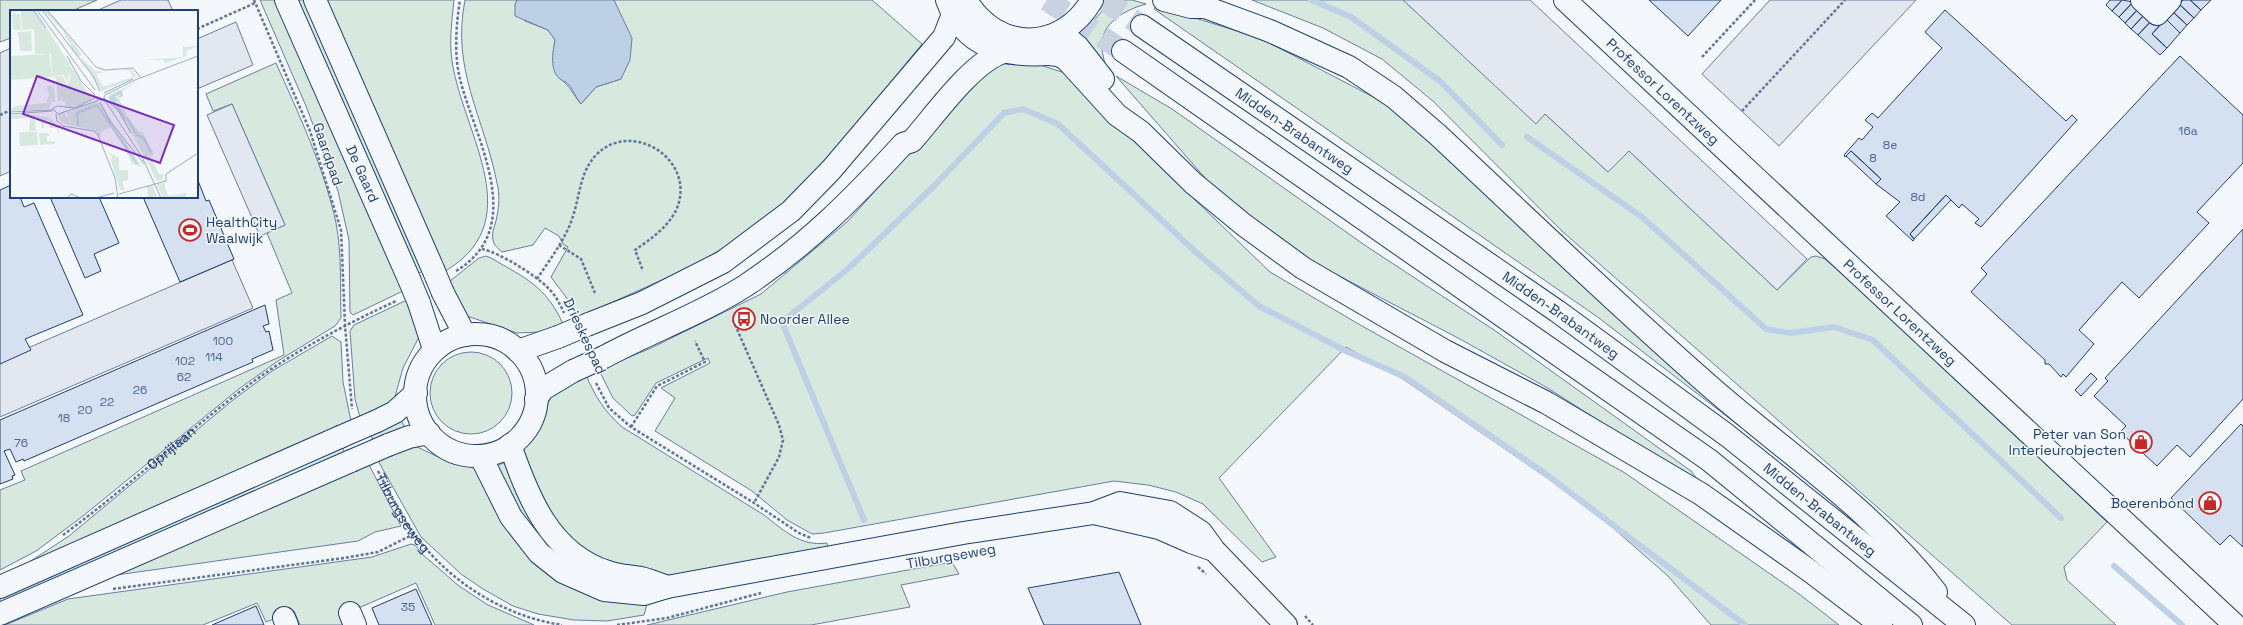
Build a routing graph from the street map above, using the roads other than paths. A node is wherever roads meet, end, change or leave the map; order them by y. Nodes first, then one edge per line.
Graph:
1 (286, 0) edge
2 (315, 0) edge
3 (1092, 0) edge
4 (1164, 0) edge
5 (1565, 0) edge
6 (2142, 0) edge
7 (2170, 0) edge
8 (1200, 4) edge
9 (955, 5) edge
10 (1142, 26) tunnel mouth
11 (996, 44) junction
12 (1049, 45) junction
13 (1123, 51) tunnel mouth
14 (465, 335) junction
15 (434, 349) junction
16 (518, 352) junction
17 (416, 393) junction
18 (536, 399) junction
19 (429, 433) junction
20 (510, 445) junction
21 (481, 457) junction
22 (0, 587) edge
23 (667, 587) junction
24 (0, 614) edge
25 (1961, 622) edge
26 (1286, 625) edge
27 (1881, 625) edge
28 (1911, 625) edge
29 (2235, 625) edge

1 - 15 main road, De Gaard, bridge
2 - 14 main road, De Gaard, bridge
3 - 12 main road
4 - 8 main road
5 - 29 main road, Professor Lorentzweg
6 - 7 main road
8 - 25 main road
9 - 11 main road
9 - 16 main road, bridge
10 - 25 main road, Midden-Brabantweg
11 - 12 main road
11 - 18 main road, bridge
12 - 27 main road
13 - 28 main road
14 - 15 main road
14 - 16 main road
15 - 17 main road
16 - 18 main road
17 - 19 main road
17 - 22 main road, bridge
18 - 20 main road
19 - 21 main road
19 - 24 main road, bridge
20 - 21 main road
20 - 23 main road, Tilburgseweg
21 - 23 main road, Tilburgseweg
23 - 26 main road, Tilburgseweg

